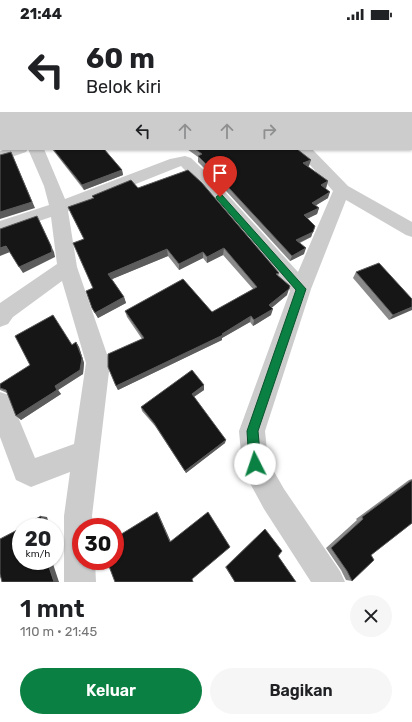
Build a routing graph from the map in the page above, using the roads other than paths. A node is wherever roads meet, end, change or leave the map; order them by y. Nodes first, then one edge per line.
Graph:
1 (18, 150) edge
2 (36, 150) edge
3 (305, 150) edge
4 (0, 156) edge
5 (342, 190) junction
6 (59, 208) junction
7 (0, 228) edge
8 (412, 230) edge
9 (67, 267) junction
10 (301, 289) junction
11 (0, 318) edge
12 (0, 404) edge
13 (86, 453) junction
14 (80, 582) edge
15 (330, 582) edge

1 - 4 street
2 - 6 street
3 - 5 street
5 - 8 street
5 - 10 street
6 - 7 street
6 - 9 street
6 - 10 street
9 - 11 street
9 - 13 street
10 - 15 street
12 - 13 street
13 - 14 street

